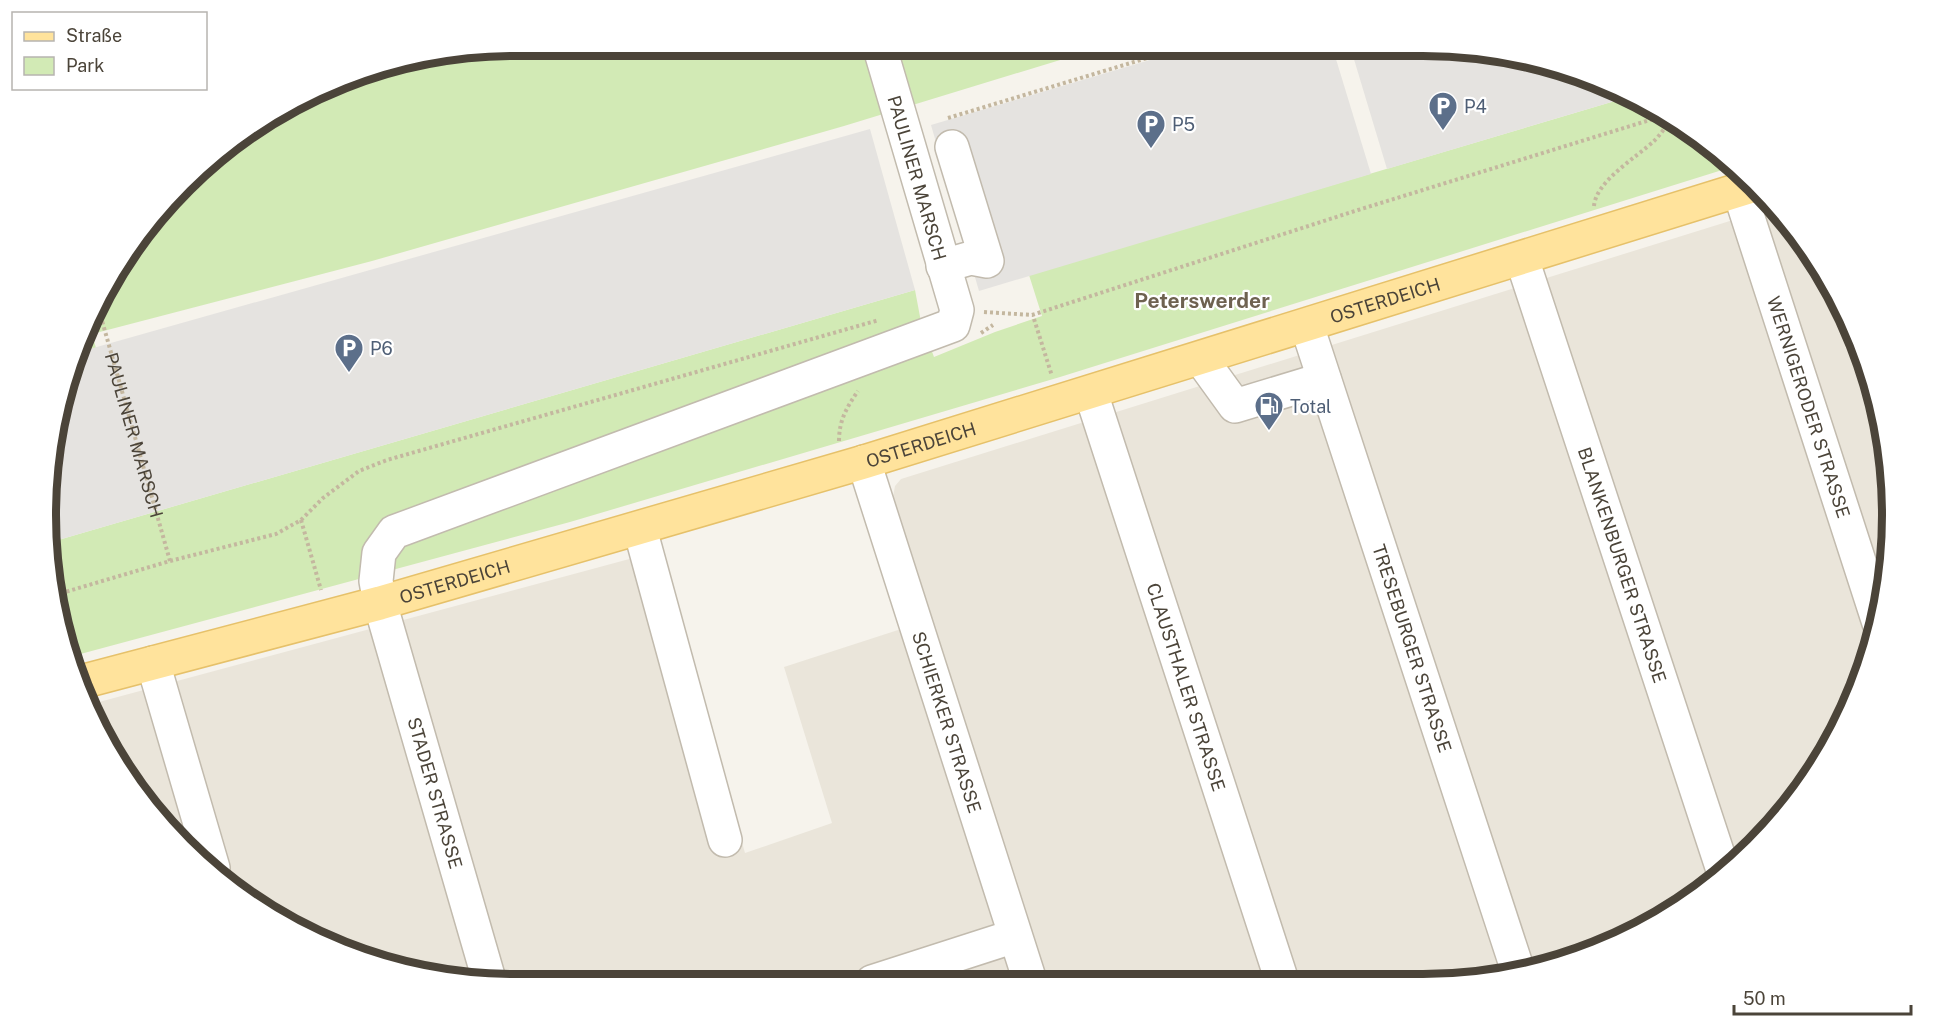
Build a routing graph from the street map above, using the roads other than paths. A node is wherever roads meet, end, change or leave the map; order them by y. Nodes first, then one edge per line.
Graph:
1 (882, 56) edge
2 (952, 147) dead end
3 (1747, 188) edge
4 (1747, 189) edge
5 (1522, 259) junction
6 (943, 266) junction
7 (957, 310) joint
8 (1307, 326) junction
9 (1201, 358) junction
10 (1324, 379) junction
11 (1091, 393) junction
12 (864, 462) junction
13 (640, 528) junction
14 (380, 603) junction
15 (1874, 605) edge
16 (153, 663) junction
17 (87, 681) edge
18 (725, 840) dead end
19 (210, 858) edge
20 (1721, 864) edge
21 (1015, 936) junction
22 (1516, 964) edge
23 (487, 973) edge
24 (897, 974) edge
25 (1028, 974) edge
26 (1280, 974) edge

1 - 6 street, PAULINER MARSCH
2 - 6 street
3 - 5 main road, OSTERDEICH
4 - 15 street, WERNIGERODER STRASSE
5 - 8 main road, OSTERDEICH
5 - 20 street, BLANKENBURGER STRASSE
6 - 7 street, PAULINER MARSCH
7 - 14 street, STADER STRASSE
8 - 9 main road, OSTERDEICH
8 - 10 street, TRESEBURGER STRASSE
9 - 10 street
9 - 11 main road, OSTERDEICH
10 - 22 street, TRESEBURGER STRASSE
11 - 12 main road, OSTERDEICH
11 - 26 street, CLAUSTHALER STRASSE
12 - 13 main road, OSTERDEICH
12 - 21 street, SCHIERKER STRASSE
13 - 14 main road, OSTERDEICH
13 - 18 street
14 - 16 main road, OSTERDEICH
14 - 23 street, STADER STRASSE
16 - 17 main road, OSTERDEICH
16 - 19 street
21 - 24 street
21 - 25 street, SCHIERKER STRASSE

